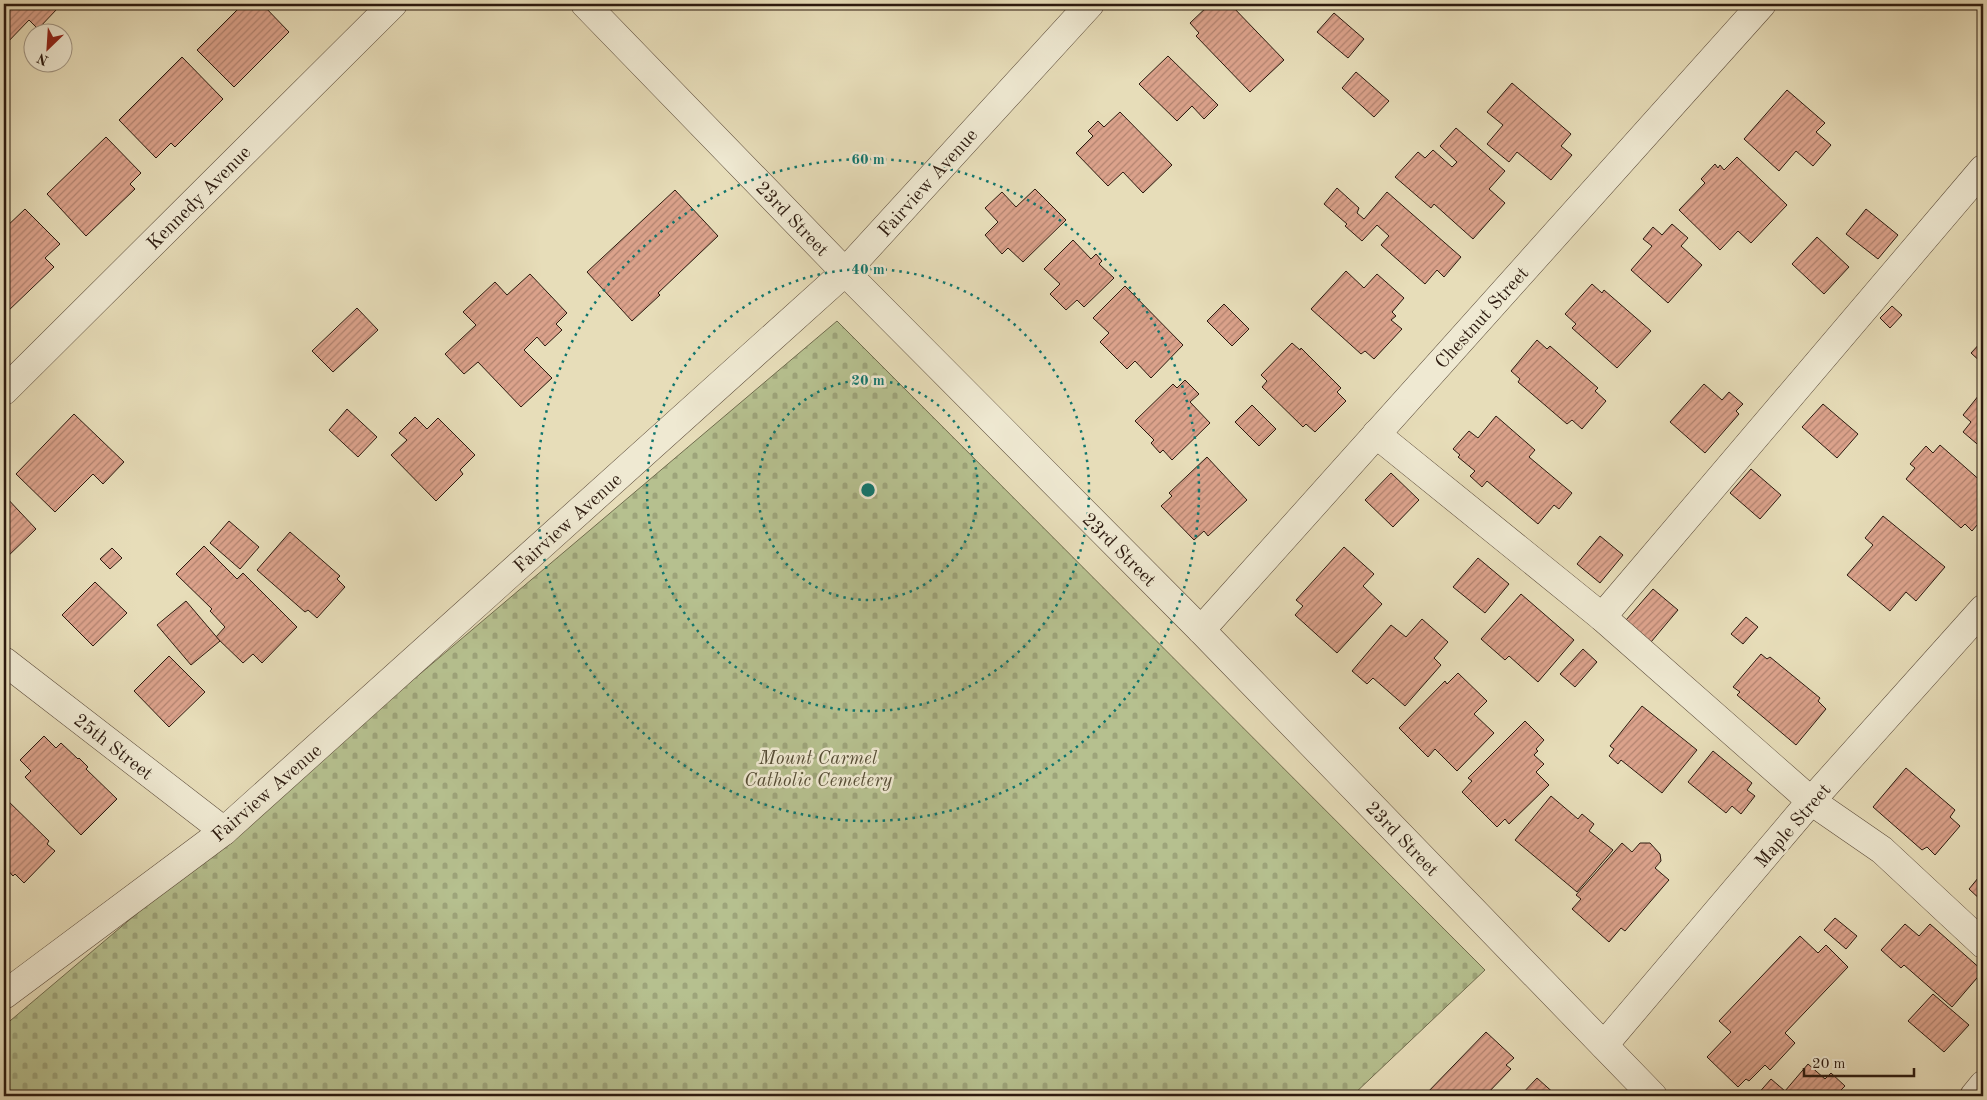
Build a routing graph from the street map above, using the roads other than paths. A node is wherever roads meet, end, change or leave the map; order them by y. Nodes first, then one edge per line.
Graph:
1 (393, 4) edge
2 (585, 4) edge
3 (1090, 4) edge
4 (1762, 4) edge
5 (1983, 169) edge
6 (846, 272) junction
7 (4, 390) edge
8 (1376, 434) junction
9 (1983, 609) edge
10 (1602, 617) junction
11 (1201, 630) junction
12 (4, 661) edge
13 (1811, 801) junction
14 (224, 831) junction
15 (1983, 944) edge
16 (4, 995) edge
17 (1604, 1045) junction
18 (1983, 1085) edge
19 (1653, 1096) edge
20 (1974, 1096) edge

1 - 7 street, Kennedy Avenue
2 - 6 street, 23rd Street
3 - 6 street, Fairview Avenue
4 - 8 street, Chestnut Street
5 - 10 street
6 - 11 street, 23rd Street
6 - 14 street, Fairview Avenue
8 - 10 street
8 - 11 street, Chestnut Street
9 - 13 street, Maple Street
10 - 13 street
11 - 17 street, 23rd Street
12 - 14 street, 25th Street
13 - 15 street
13 - 17 street, Maple Street
14 - 16 street, Fairview Avenue
17 - 19 street, 23rd Street
18 - 20 street

